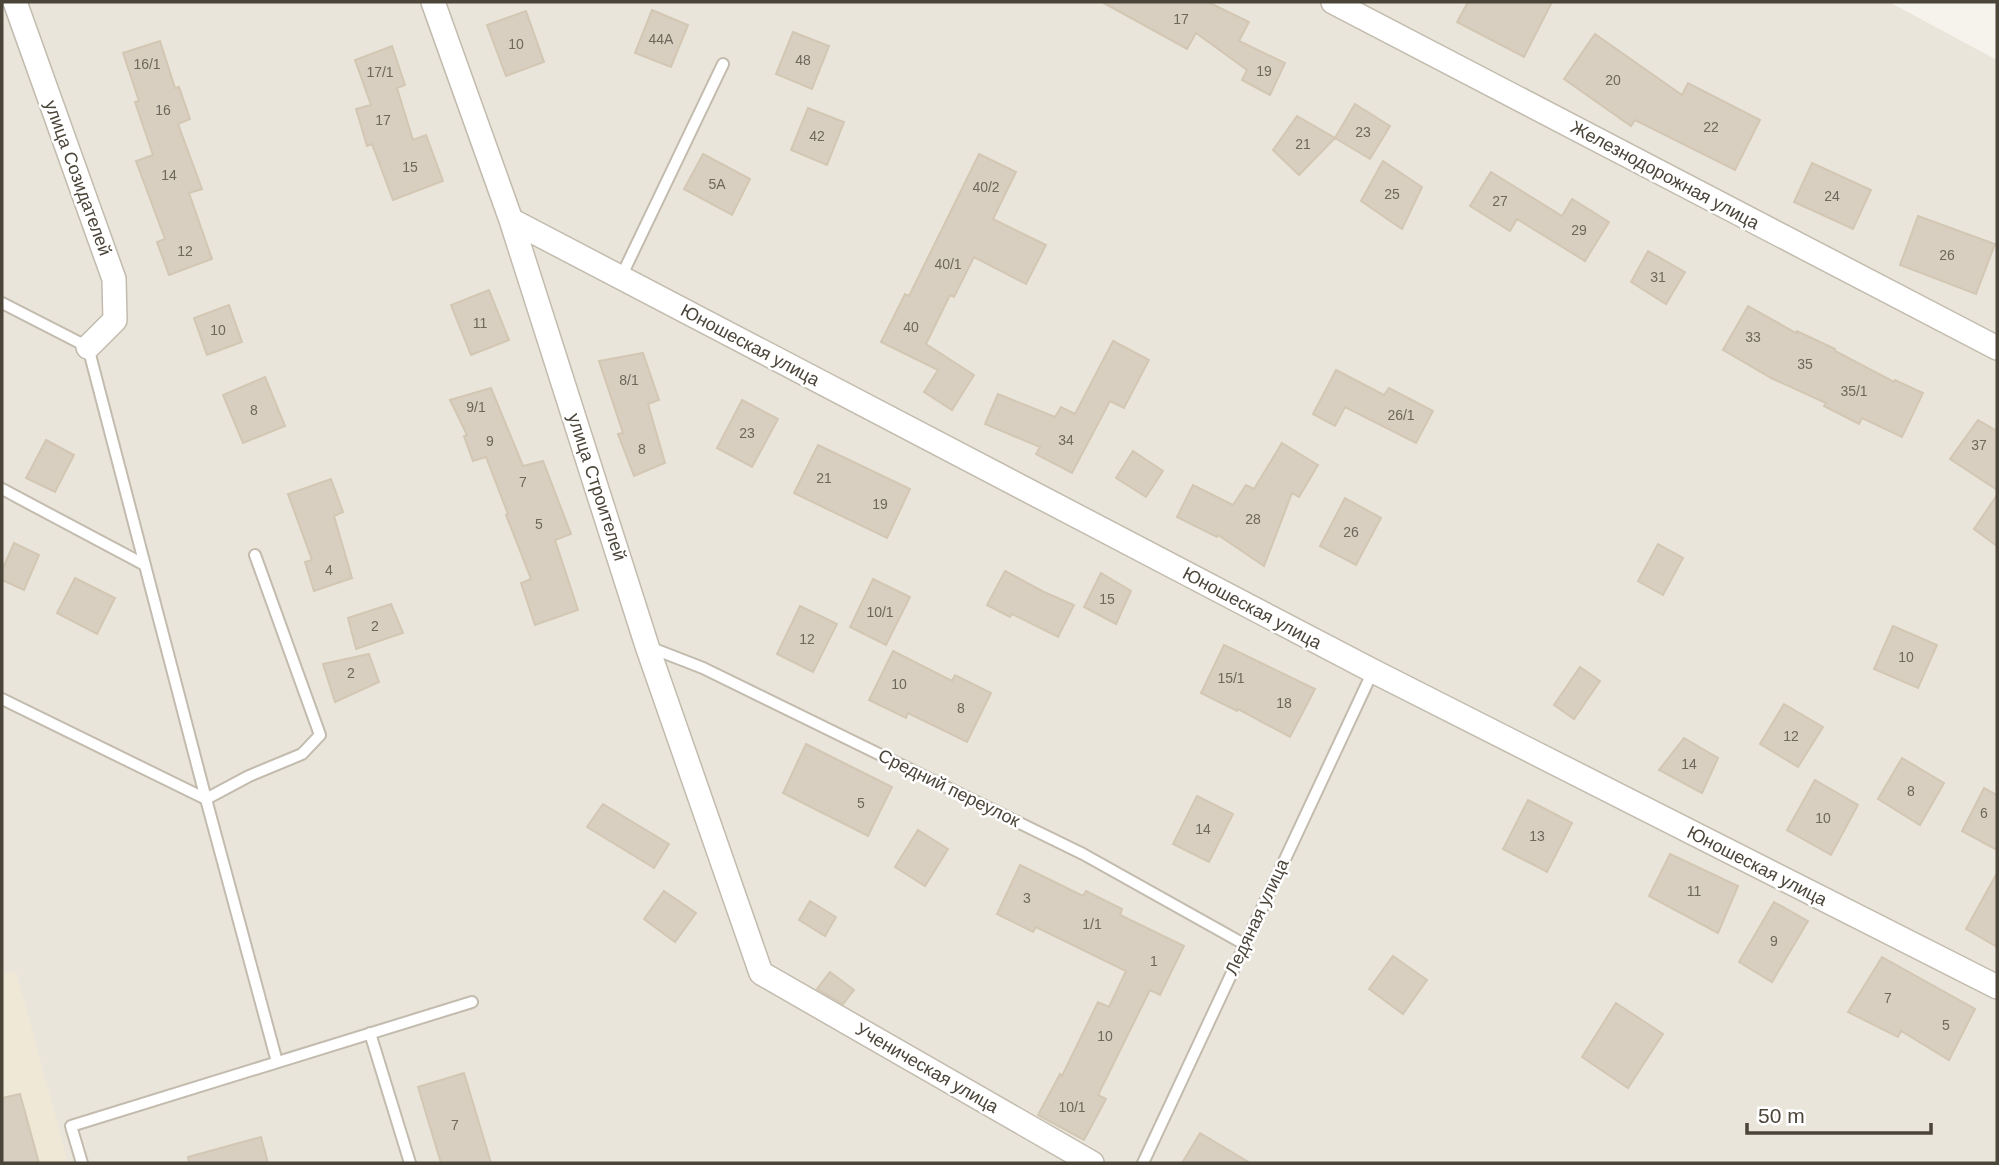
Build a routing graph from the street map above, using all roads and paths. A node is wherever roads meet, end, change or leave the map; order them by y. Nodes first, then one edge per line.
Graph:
1 (15, 2) edge
2 (433, 2) edge
3 (1334, 2) edge
4 (723, 64) dead end
5 (511, 219) junction
6 (621, 277) junction
7 (2, 303) edge
8 (88, 347) junction
9 (1997, 348) edge
10 (2, 489) edge
11 (255, 555) dead end
12 (145, 565) junction
13 (648, 646) junction
14 (1373, 671) junction
15 (2, 699) edge
16 (206, 799) junction
17 (1244, 944) junction
18 (761, 973) joint
19 (1997, 987) edge
20 (472, 1002) dead end
21 (370, 1033) junction
22 (277, 1062) junction
23 (82, 1163) edge
24 (410, 1163) edge
25 (1092, 1163) edge
26 (1143, 1163) edge

1 - 8 street, улица Созидателей
2 - 5 street, улица Строителей
3 - 9 street, Железнодорожная улица
4 - 6 lane
5 - 6 street, Юношеская улица
5 - 13 street, улица Строителей
6 - 14 street, Юношеская улица
7 - 8 lane
8 - 12 lane
10 - 12 lane
11 - 16 lane
12 - 16 lane
13 - 17 lane, Средний переулок
13 - 18 street, улица Строителей
14 - 17 lane, Ледяная улица
14 - 19 street, Юношеская улица
15 - 16 lane
16 - 22 lane
17 - 26 lane, Ледяная улица
18 - 25 street, Ученическая улица
20 - 21 lane
21 - 22 lane
21 - 24 lane
22 - 23 lane

